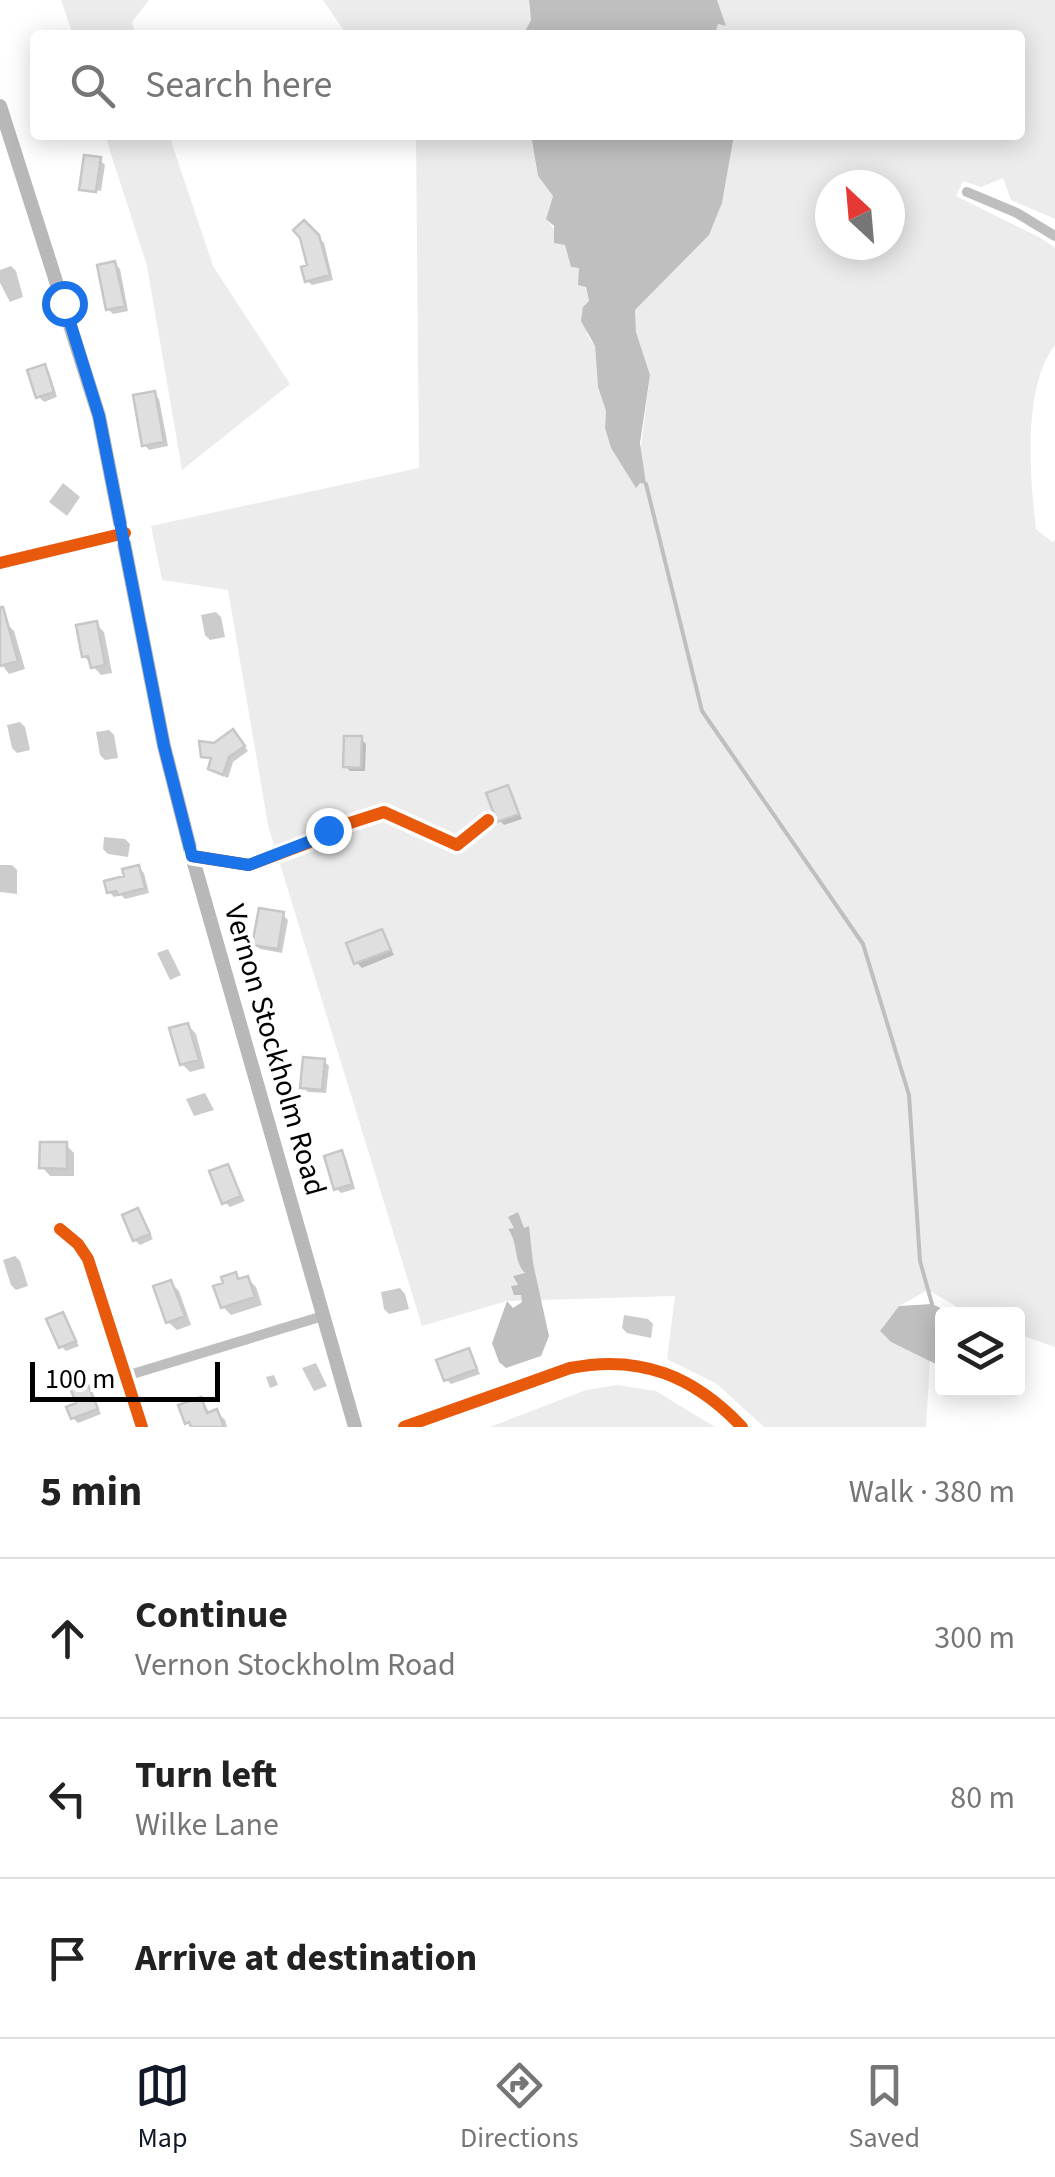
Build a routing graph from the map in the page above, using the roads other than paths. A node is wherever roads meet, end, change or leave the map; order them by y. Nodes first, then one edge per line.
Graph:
1 (0, 106) edge
2 (967, 192) dead end
3 (1055, 236) edge
4 (125, 533) junction
5 (0, 563) edge
6 (488, 820) dead end
7 (192, 856) junction
8 (60, 1229) dead end
9 (323, 1316) junction
10 (126, 1376) junction
11 (142, 1427) edge
12 (356, 1427) edge
13 (404, 1427) edge
14 (742, 1427) edge

1 - 4 main road, Vernon Stockholm Road
2 - 3 street
4 - 5 street
4 - 7 main road, Vernon Stockholm Road
6 - 7 street
7 - 9 main road, Vernon Stockholm Road
8 - 10 street
9 - 10 street
9 - 12 main road, Vernon Stockholm Road
10 - 11 street
13 - 14 street

